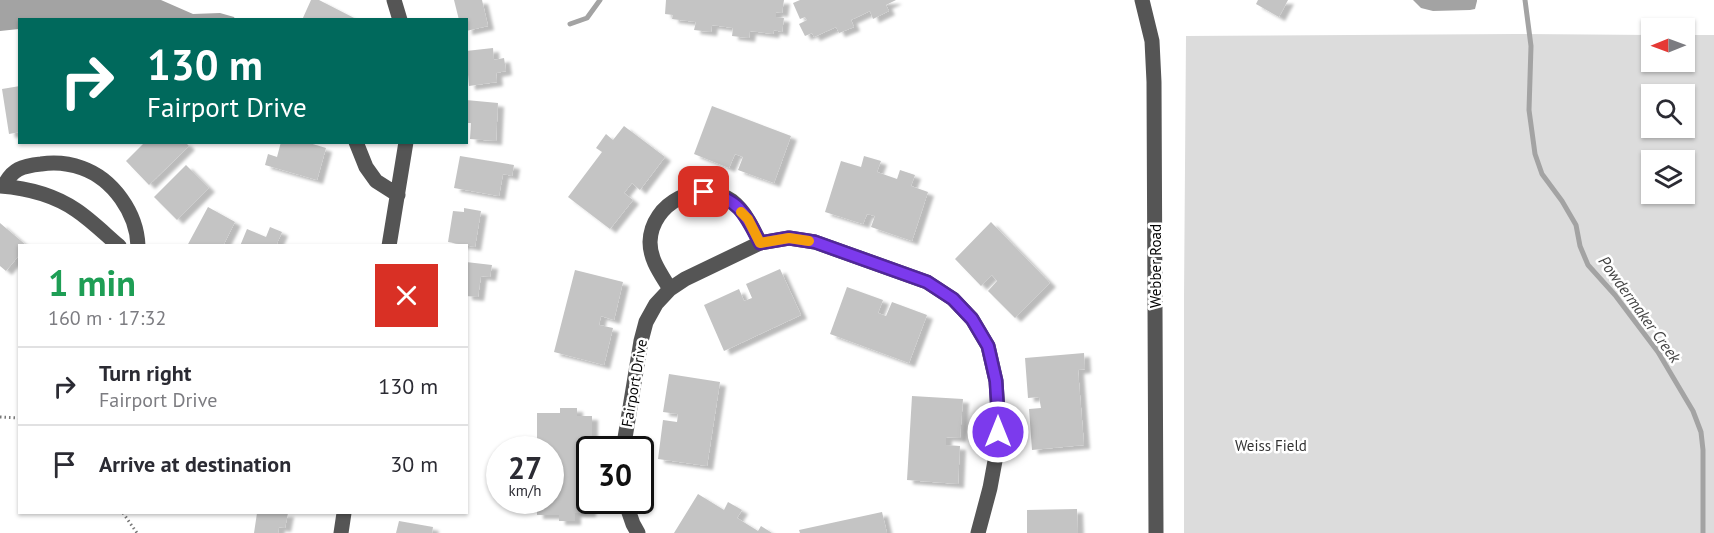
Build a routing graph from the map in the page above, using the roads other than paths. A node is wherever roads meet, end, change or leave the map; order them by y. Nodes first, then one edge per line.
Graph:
1 (394, 0) edge
2 (1142, 0) edge
3 (399, 18) edge
4 (357, 144) edge
5 (406, 144) edge
6 (2, 186) edge
7 (398, 195) junction
8 (760, 243) junction
9 (117, 244) edge
10 (138, 244) edge
11 (389, 244) edge
12 (670, 289) junction
13 (625, 436) edge
14 (344, 514) edge
15 (630, 514) edge
16 (341, 533) edge
17 (638, 533) edge
18 (978, 533) edge
19 (1156, 533) edge

1 - 3 street
2 - 19 street, Webber Road
4 - 7 street
5 - 7 street
6 - 9 street
6 - 10 street
7 - 11 street
8 - 12 street, Fairport Drive
8 - 12 street
8 - 18 street, Fairport Drive
12 - 13 street, Fairport Drive
14 - 16 street
15 - 17 street

